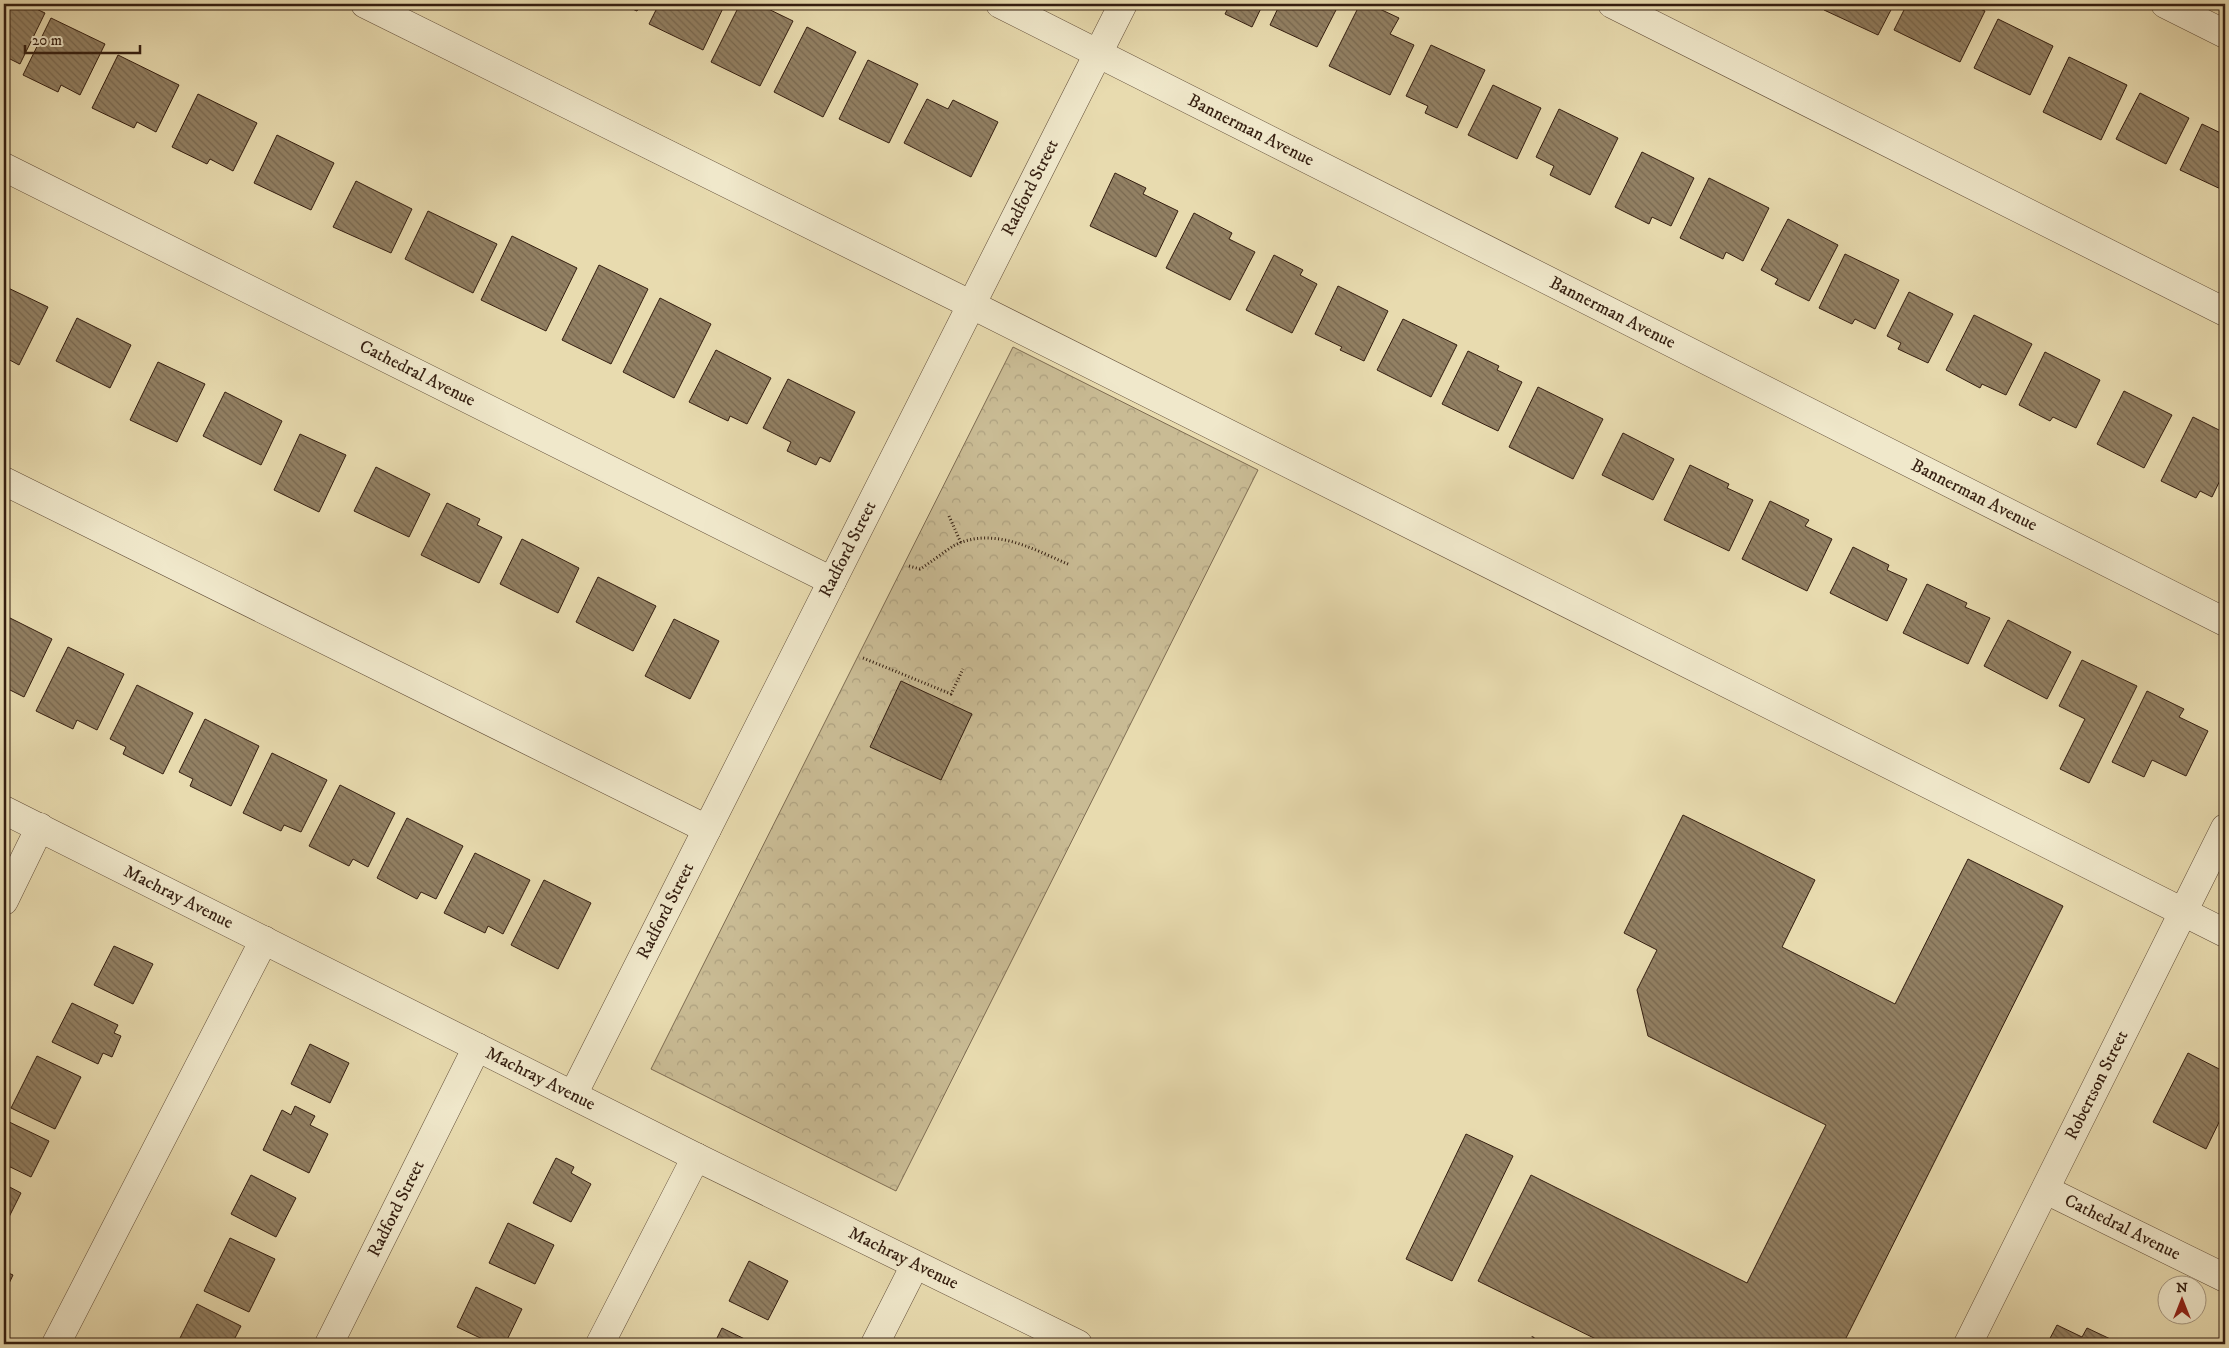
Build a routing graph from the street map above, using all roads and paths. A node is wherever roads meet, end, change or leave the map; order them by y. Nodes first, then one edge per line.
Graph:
1 (364, 4) edge
2 (1000, 4) edge
3 (1123, 4) edge
4 (1612, 4) edge
5 (2165, 4) edge
6 (2225, 34) edge
7 (1098, 52) junction
8 (4, 167) edge
9 (970, 304) junction
10 (2225, 312) edge
11 (4, 481) edge
12 (949, 516) dead end
13 (961, 543) junction
14 (1070, 565) dead end
15 (908, 566) dead end
16 (832, 581) junction
17 (2225, 622) edge
18 (863, 658) dead end
19 (963, 669) dead end
20 (4, 810) edge
21 (40, 827) junction
22 (2225, 828) edge
23 (707, 829) junction
24 (4, 901) edge
25 (2184, 912) junction
26 (2225, 933) edge
27 (264, 940) junction
28 (476, 1047) junction
29 (573, 1095) junction
30 (696, 1157) junction
31 (2046, 1190) junction
32 (915, 1265) junction
33 (2225, 1278) edge
34 (1534, 1335) dead end
35 (56, 1344) edge
36 (329, 1344) edge
37 (600, 1344) edge
38 (875, 1344) edge
39 (1078, 1344) edge
40 (1530, 1344) edge
41 (1968, 1344) edge

1 - 9 street
2 - 7 street, Bannerman Avenue
3 - 7 street, Radford Street
4 - 10 street
5 - 6 street
7 - 9 street, Radford Street
7 - 17 street, Bannerman Avenue
8 - 16 street, Cathedral Avenue
9 - 16 street, Radford Street
9 - 25 street
11 - 23 street
12 - 13 path
13 - 14 path
13 - 15 path
16 - 23 street, Radford Street
18 - 19 path
20 - 21 street, Machray Avenue
21 - 24 street
21 - 27 street, Machray Avenue
22 - 25 street, Robertson Street
23 - 29 street, Radford Street
25 - 26 street
25 - 31 street, Robertson Street
27 - 28 street, Machray Avenue
27 - 35 street
28 - 29 street, Machray Avenue
28 - 36 street, Radford Street
29 - 30 street, Machray Avenue
30 - 32 street, Machray Avenue
30 - 37 street
31 - 33 street, Cathedral Avenue
31 - 41 street, Robertson Street
32 - 38 street
32 - 39 street, Machray Avenue
34 - 40 path

